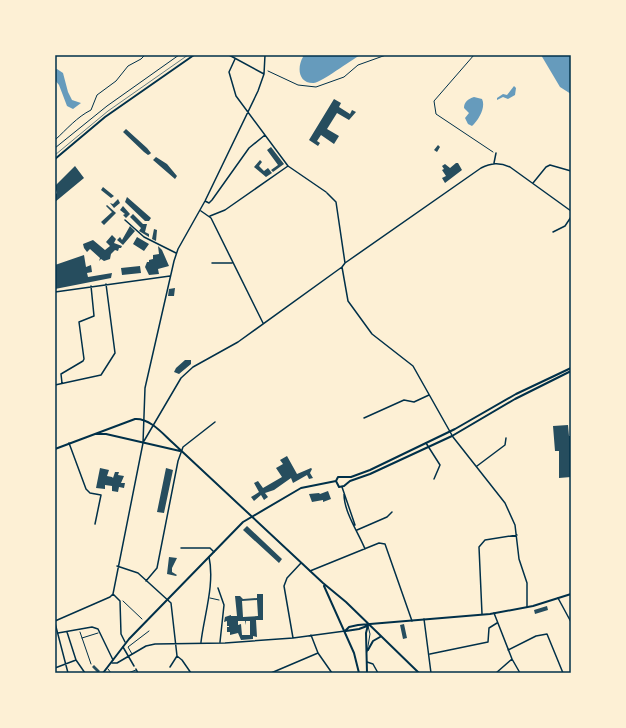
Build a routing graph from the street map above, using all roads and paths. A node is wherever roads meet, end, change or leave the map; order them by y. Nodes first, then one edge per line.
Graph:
1 (145, 55) edge
2 (179, 55) edge
3 (194, 55) edge
4 (229, 55) edge
5 (265, 55) edge
6 (386, 55) edge
7 (474, 55) edge
8 (236, 59) junction
9 (268, 70) dead end
10 (264, 74) junction
11 (248, 112) junction
12 (265, 135) junction
13 (55, 140) edge
14 (55, 148) edge
15 (496, 153) joint
16 (55, 159) edge
17 (494, 164) junction
18 (288, 166) junction
19 (571, 171) edge
20 (533, 183) junction
21 (205, 201) junction
22 (200, 210) junction
23 (571, 211) edge
24 (210, 216) junction
25 (571, 217) edge
26 (125, 220) dead end
27 (553, 232) dead end
28 (176, 253) junction
29 (212, 263) dead end
30 (232, 263) junction
31 (345, 263) junction
32 (342, 267) junction
33 (170, 276) junction
34 (106, 284) junction
35 (91, 286) junction
36 (55, 292) edge
37 (263, 323) junction
38 (571, 368) edge
39 (571, 371) edge
40 (62, 384) junction
41 (55, 385) edge
42 (429, 395) junction
43 (364, 418) dead end
44 (144, 420) junction
45 (215, 422) dead end
46 (153, 425) junction
47 (450, 432) junction
48 (93, 434) junction
49 (452, 436) junction
50 (506, 438) dead end
51 (69, 443) junction
52 (143, 443) junction
53 (426, 443) junction
54 (428, 446) junction
55 (55, 449) edge
56 (181, 452) junction
57 (477, 466) junction
58 (345, 477) junction
59 (434, 479) dead end
60 (336, 481) junction
61 (347, 482) junction
62 (342, 487) junction
63 (392, 512) dead end
64 (251, 516) junction
65 (95, 524) dead end
66 (357, 530) junction
67 (516, 535) junction
68 (181, 548) dead end
69 (365, 549) junction
70 (214, 552) junction
71 (209, 557) junction
72 (301, 563) junction
73 (117, 566) junction
74 (310, 571) junction
75 (146, 581) junction
76 (322, 583) junction
77 (218, 588) dead end
78 (113, 594) junction
79 (571, 594) edge
80 (210, 598) dead end
81 (558, 598) junction
82 (167, 600) junction
83 (222, 600) dead end
84 (122, 601) dead end
85 (527, 607) junction
86 (494, 613) junction
87 (482, 614) junction
88 (142, 619) dead end
89 (424, 619) junction
90 (412, 621) junction
91 (55, 622) edge
92 (571, 622) edge
93 (498, 623) junction
94 (368, 625) junction
95 (80, 631) dead end
96 (149, 631) dead end
97 (345, 631) junction
98 (67, 632) junction
99 (58, 633) junction
100 (99, 633) dead end
101 (310, 635) junction
102 (380, 636) junction
103 (81, 638) junction
104 (293, 638) junction
105 (126, 643) junction
106 (175, 643) junction
107 (201, 643) junction
108 (220, 643) junction
109 (123, 647) junction
110 (508, 650) junction
111 (368, 652) junction
112 (318, 653) junction
113 (430, 654) junction
114 (132, 655) junction
115 (129, 656) junction
116 (177, 656) junction
117 (512, 659) junction
118 (76, 660) junction
119 (113, 662) junction
120 (367, 662) junction
121 (65, 664) junction
122 (91, 664) dead end
123 (134, 666) dead end
124 (170, 667) dead end
125 (55, 668) edge
126 (107, 668) junction
127 (136, 670) joint
128 (68, 673) edge
129 (85, 673) edge
130 (103, 673) edge
131 (111, 673) edge
132 (128, 673) edge
133 (138, 673) edge
134 (191, 673) edge
135 (271, 673) edge
136 (332, 673) edge
137 (359, 673) edge
138 (367, 673) edge
139 (378, 673) edge
140 (419, 673) edge
141 (431, 673) edge
142 (496, 673) edge
143 (520, 673) edge
144 (563, 673) edge

1 - 13 path
2 - 14 path
3 - 16 main road
4 - 8 street
5 - 10 street
6 - 9 path
7 - 15 path
8 - 10 street
8 - 11 street
10 - 11 street
11 - 12 street
11 - 21 street
12 - 18 street
12 - 21 street
15 - 17 street
17 - 20 street
17 - 31 street
18 - 24 street
18 - 31 street
19 - 20 street
20 - 23 street
21 - 22 street
22 - 24 street
22 - 28 street
24 - 30 street
25 - 27 street
26 - 28 street
28 - 33 street
29 - 30 street
30 - 37 street
31 - 32 street
32 - 37 street
32 - 42 street
33 - 34 street
33 - 44 street
34 - 35 street
34 - 40 street
35 - 36 street
35 - 40 street
37 - 46 street
38 - 47 main road
39 - 49 main road
40 - 41 street
42 - 43 street
42 - 47 street
44 - 46 main road
44 - 48 main road
44 - 52 street
45 - 56 street
46 - 52 street
46 - 56 main road
47 - 49 street
47 - 53 main road
48 - 51 main road
48 - 52 main road
49 - 54 main road
49 - 57 street
50 - 57 street
51 - 55 main road
51 - 65 street
52 - 56 main road
52 - 73 street
53 - 54 street
53 - 58 main road
54 - 59 street
54 - 61 main road
56 - 64 main road
56 - 75 street
57 - 67 street
58 - 60 main road
58 - 61 main road
60 - 62 main road
60 - 64 main road
61 - 62 main road
62 - 66 street
63 - 66 street
64 - 70 main road
64 - 72 main road
66 - 69 street
67 - 85 street
67 - 87 street
68 - 70 street
69 - 74 street
69 - 90 street
70 - 71 main road
71 - 82 main road
71 - 107 street
72 - 74 main road
72 - 104 street
73 - 75 street
73 - 78 street
74 - 76 main road
75 - 82 street
76 - 94 main road
76 - 97 main road
77 - 108 street
78 - 91 street
78 - 105 street
79 - 81 main road
80 - 83 path
81 - 85 main road
81 - 92 street
82 - 105 main road
82 - 106 street
84 - 88 path
85 - 86 main road
86 - 87 main road
86 - 93 street
87 - 89 main road
89 - 90 main road
89 - 113 street
90 - 94 main road
91 - 99 street
93 - 110 street
93 - 113 street
94 - 97 main road
94 - 97 main road
94 - 102 main road
94 - 111 main road
95 - 103 path
96 - 114 lane
97 - 101 street
97 - 137 main road
98 - 99 street
98 - 118 street
98 - 119 street
99 - 121 street
100 - 103 path
101 - 104 street
101 - 112 street
102 - 111 main road
102 - 140 main road
103 - 122 path
104 - 108 street
105 - 109 main road
106 - 107 street
106 - 114 street
106 - 116 street
107 - 108 street
109 - 115 street
109 - 119 main road
110 - 117 street
110 - 144 street
111 - 120 main road
112 - 135 street
112 - 136 street
113 - 141 street
114 - 115 street
115 - 119 street
115 - 123 street
116 - 124 street
116 - 134 street
117 - 142 street
117 - 143 street
118 - 121 street
118 - 129 street
119 - 126 main road
120 - 138 main road
120 - 139 street
121 - 125 street
121 - 128 street
126 - 130 main road
126 - 131 lane
127 - 132 lane
127 - 133 street

